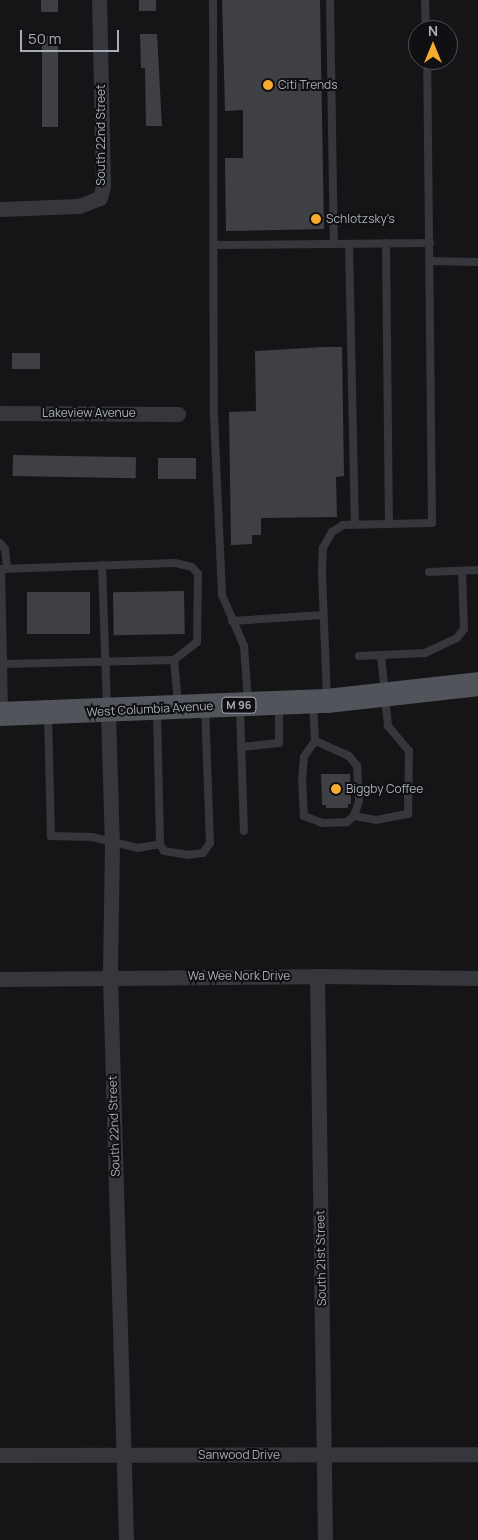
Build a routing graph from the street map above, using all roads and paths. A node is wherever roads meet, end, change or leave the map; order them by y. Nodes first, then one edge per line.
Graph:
1 (99, 0) edge
2 (213, 0) edge
3 (330, 0) edge
4 (426, 0) edge
5 (426, 20) edge
6 (427, 70) edge
7 (0, 209) edge
8 (386, 243) junction
9 (430, 243) junction
10 (334, 244) junction
11 (350, 244) junction
12 (215, 245) junction
13 (430, 261) junction
14 (478, 262) edge
15 (0, 413) edge
16 (178, 414) dead end
17 (389, 524) junction
18 (355, 525) junction
19 (0, 544) edge
20 (102, 565) junction
21 (478, 570) edge
22 (462, 571) junction
23 (3, 572) edge
24 (429, 572) dead end
25 (323, 615) junction
26 (232, 620) junction
27 (1, 647) edge
28 (381, 655) junction
29 (359, 656) dead end
30 (174, 660) junction
31 (104, 661) junction
32 (2, 666) edge
33 (478, 684) edge
34 (383, 695) junction
35 (320, 701) junction
36 (279, 703) junction
37 (244, 705) junction
38 (205, 707) junction
39 (167, 709) junction
40 (108, 712) junction
41 (48, 713) junction
42 (2, 714) edge
43 (315, 741) junction
44 (242, 747) junction
45 (354, 816) junction
46 (244, 831) dead end
47 (112, 844) junction
48 (160, 844) junction
49 (317, 976) junction
50 (110, 977) junction
51 (0, 978) edge
52 (478, 978) edge
53 (324, 1454) junction
54 (478, 1454) edge
55 (0, 1455) edge
56 (124, 1455) junction
57 (126, 1540) edge
58 (325, 1540) edge

1 - 7 street, South 22nd Street
2 - 12 lane
3 - 10 lane
4 - 5 lane
6 - 9 lane
8 - 9 lane
8 - 11 lane
8 - 17 lane
9 - 13 lane
10 - 11 lane
10 - 12 lane
11 - 18 lane
12 - 26 lane
13 - 14 lane
13 - 17 lane
15 - 16 street, Lakeview Avenue
17 - 18 lane
18 - 25 lane
19 - 23 lane
20 - 23 lane
20 - 30 lane
20 - 31 lane
21 - 22 lane
22 - 24 lane
22 - 28 lane
23 - 27 lane
25 - 26 lane
25 - 35 lane
26 - 37 lane
27 - 32 lane
28 - 29 lane
28 - 34 lane
30 - 31 lane
30 - 39 lane
31 - 32 lane
31 - 40 lane
32 - 42 lane
33 - 34 main road, West Columbia Avenue / M 96
34 - 35 main road, West Columbia Avenue / M 96
34 - 45 lane
35 - 36 main road, West Columbia Avenue / M 96
35 - 43 lane
36 - 37 main road, West Columbia Avenue / M 96
36 - 44 lane
37 - 38 main road, West Columbia Avenue / M 96
37 - 44 lane
38 - 39 main road, West Columbia Avenue / M 96
38 - 48 lane
39 - 40 main road, West Columbia Avenue / M 96
39 - 48 lane
40 - 41 main road, West Columbia Avenue / M 96
40 - 47 street, South 22nd Street
41 - 42 main road, West Columbia Avenue / M 96
41 - 47 lane
43 - 45 lane
43 - 45 lane
44 - 46 lane
47 - 48 lane
47 - 50 street, South 22nd Street
49 - 50 street, Wa Wee Nork Drive
49 - 52 street, Wa Wee Nork Drive
49 - 53 street, South 21st Street
50 - 51 street, Wa Wee Nork Drive
50 - 56 street, South 22nd Street
53 - 54 street, Sanwood Drive
53 - 56 street, Sanwood Drive
53 - 58 street, South 21st Street
55 - 56 street, Sanwood Drive
56 - 57 street, South 22nd Street

